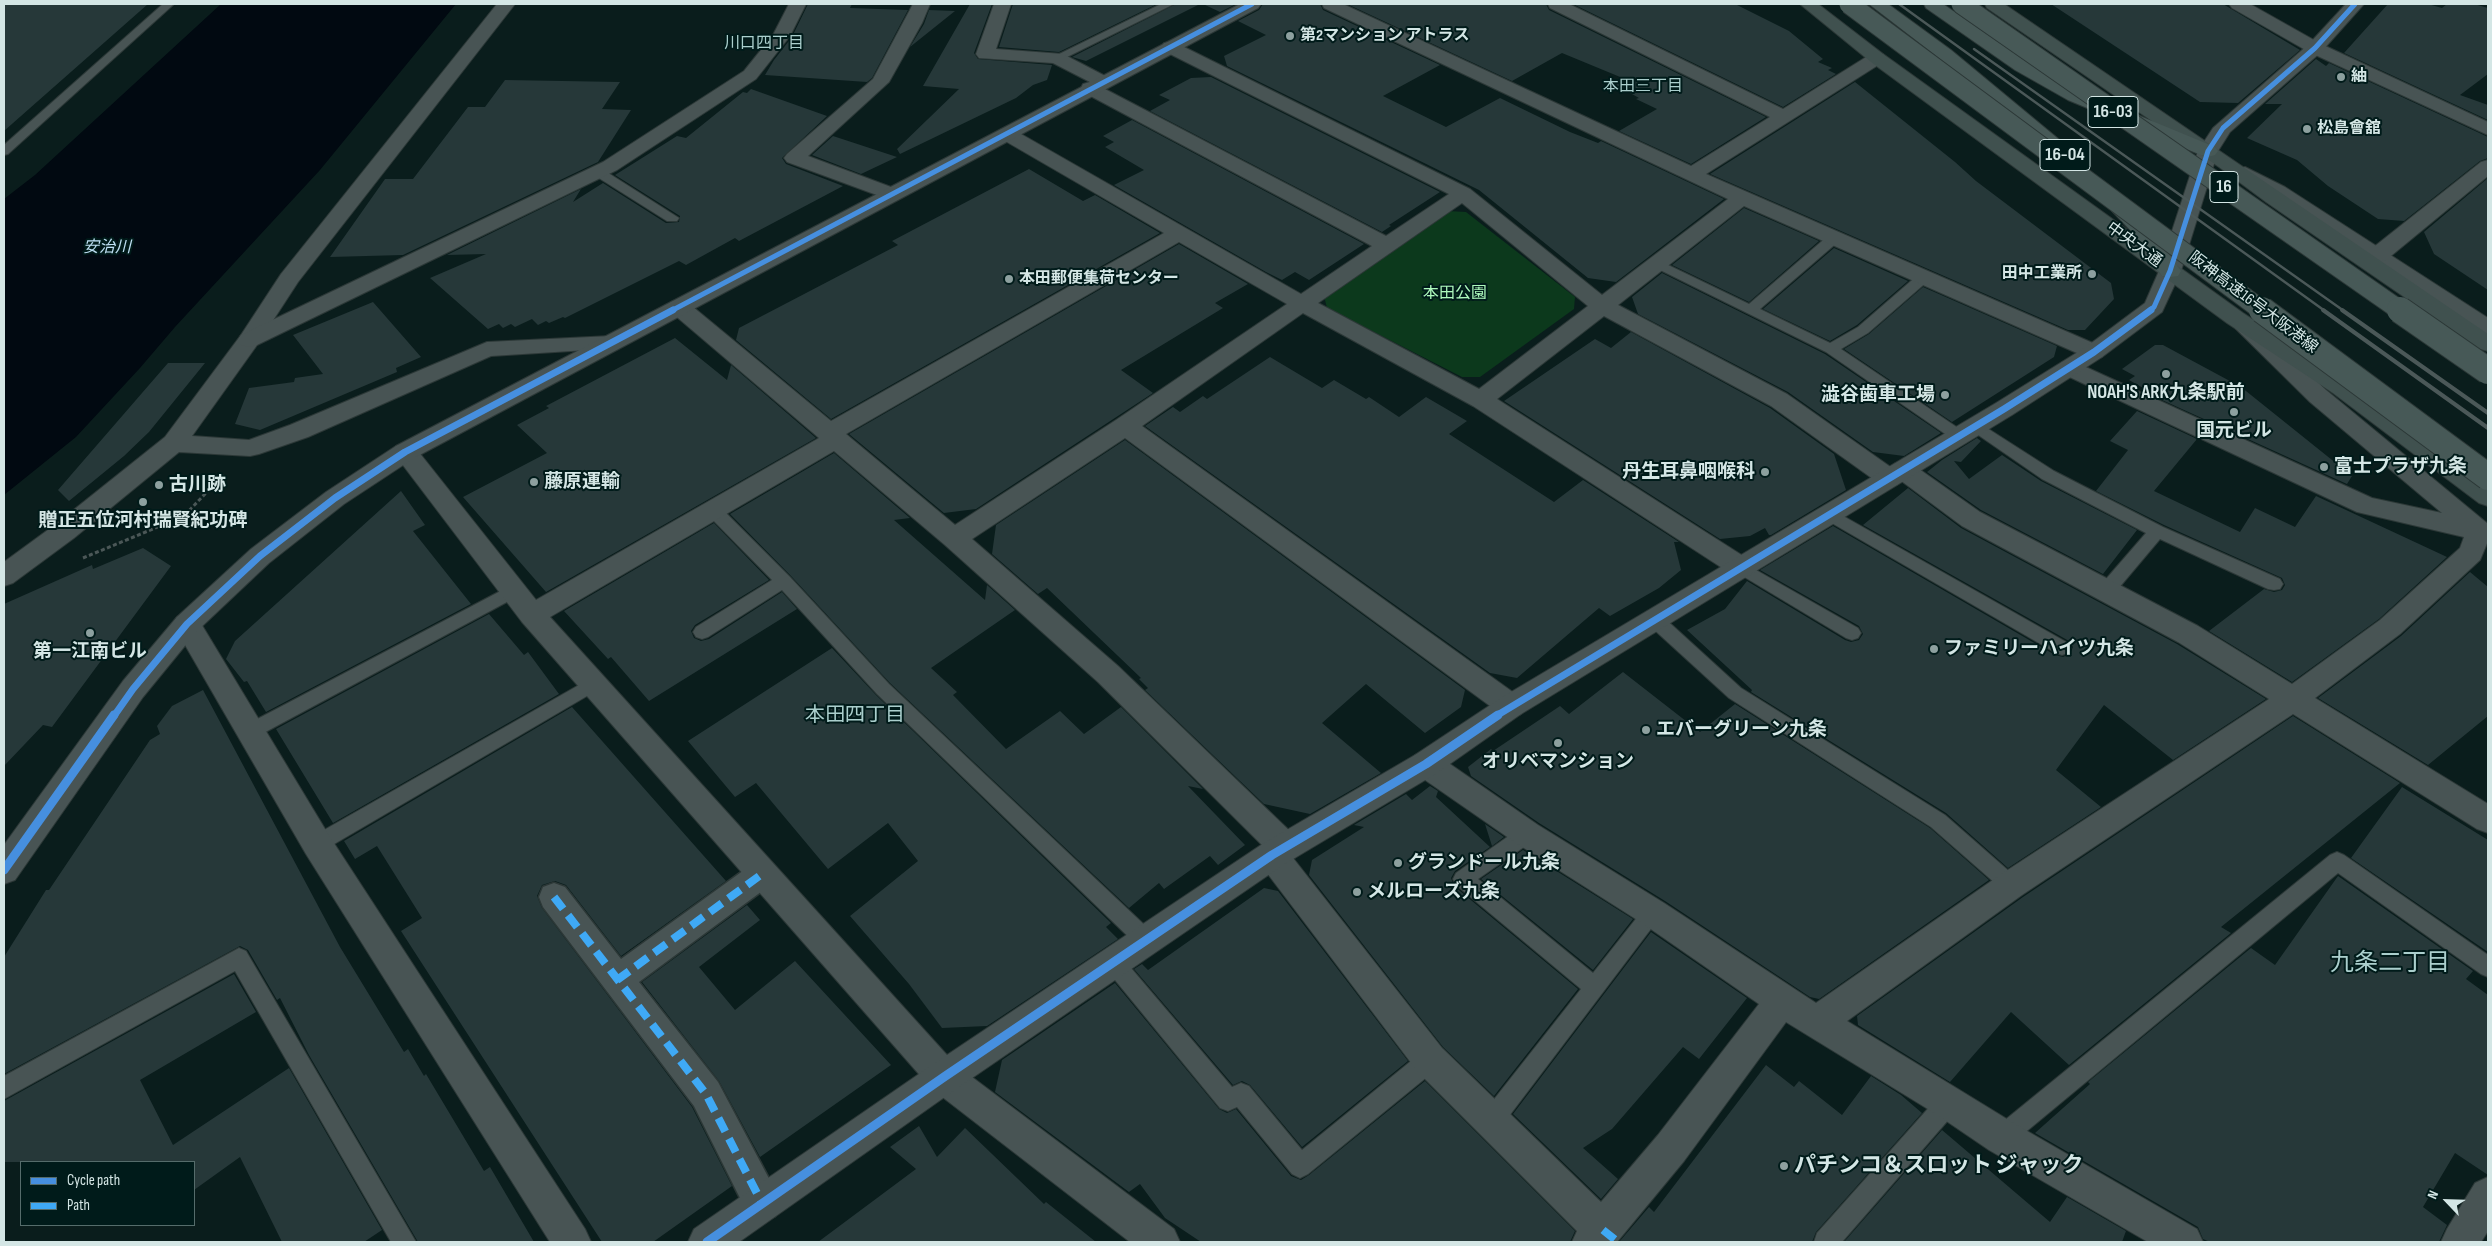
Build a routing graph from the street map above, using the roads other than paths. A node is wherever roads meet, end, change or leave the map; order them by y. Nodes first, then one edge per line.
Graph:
1 (169, 4) edge
2 (506, 4) edge
3 (797, 4) edge
4 (920, 4) edge
5 (1002, 4) edge
6 (1169, 4) edge
7 (1252, 4) edge
8 (1330, 4) edge
9 (1556, 4) edge
10 (1808, 4) edge
11 (1849, 4) edge
12 (1877, 4) edge
13 (1932, 4) edge
14 (1960, 4) edge
15 (2238, 4) edge
16 (2355, 4) edge
17 (1997, 5) edge
18 (1170, 47) junction
19 (2315, 48) junction
20 (1057, 58) junction
21 (1877, 58) junction
22 (1096, 85) junction
23 (1783, 116) junction
24 (2488, 129) edge
25 (1006, 134) junction
26 (4, 151) edge
27 (2208, 152) junction
28 (2226, 163) junction
29 (2488, 166) edge
30 (598, 172) junction
31 (1692, 174) junction
32 (1463, 193) junction
33 (892, 194) junction
34 (1742, 198) junction
35 (672, 218) dead end
36 (1178, 234) junction
37 (1834, 238) junction
38 (1386, 245) junction
39 (2378, 255) junction
40 (1657, 265) junction
41 (2170, 271) junction
42 (1924, 277) junction
43 (1301, 303) junction
44 (1602, 306) junction
45 (679, 307) junction
46 (1750, 310) junction
47 (2235, 318) junction
48 (2488, 328) edge
49 (249, 340) junction
50 (611, 343) junction
51 (2488, 344) edge
52 (1831, 350) junction
53 (2094, 352) junction
54 (2069, 368) junction
55 (2488, 370) edge
56 (1481, 400) junction
57 (1125, 426) junction
58 (1968, 431) junction
59 (833, 436) junction
60 (174, 443) junction
61 (405, 452) junction
62 (1896, 474) junction
63 (2488, 477) edge
64 (2488, 497) edge
65 (713, 510) junction
66 (1829, 514) junction
67 (2157, 531) junction
68 (2483, 534) edge
69 (954, 538) junction
70 (1742, 568) junction
71 (4, 576) edge
72 (784, 581) junction
73 (2274, 584) dead end
74 (512, 591) junction
75 (2106, 591) junction
76 (532, 615) junction
77 (1655, 620) junction
78 (187, 624) junction
79 (702, 632) dead end
80 (1852, 634) dead end
81 (2062, 648) dead end
82 (593, 684) junction
83 (2292, 699) junction
84 (1511, 706) junction
85 (251, 731) junction
86 (1426, 764) junction
87 (2488, 820) edge
88 (1527, 834) junction
89 (317, 844) junction
90 (1278, 851) junction
91 (4, 870) edge
92 (762, 874) junction
93 (2011, 885) junction
94 (554, 897) dead end
95 (1653, 912) junction
96 (1146, 940) junction
97 (1113, 962) junction
98 (2488, 966) edge
99 (617, 980) junction
100 (1594, 987) junction
101 (1782, 1001) junction
102 (1817, 1022) junction
103 (1430, 1060) junction
104 (944, 1077) junction
105 (4, 1088) edge
106 (1949, 1102) junction
107 (1492, 1120) junction
108 (2002, 1137) junction
109 (2488, 1196) edge
110 (762, 1203) junction
111 (1597, 1236) edge
112 (404, 1242) edge
113 (572, 1242) edge
114 (707, 1242) edge
115 (1160, 1242) edge
116 (1826, 1242) edge
117 (2184, 1242) edge
118 (2460, 1242) edge

1 - 26 lane
2 - 49 street
3 - 30 street
4 - 33 street
5 - 20 street
6 - 20 lane
7 - 18 street
8 - 31 street
9 - 23 street
10 - 21 main road, 中央大通
11 - 63 highway, 阪神高速16号大阪港線, bridge
12 - 41 highway, 16-04
13 - 27 highway, 16-03
14 - 55 highway, 16, bridge
15 - 19 street
16 - 19 street
17 - 27 main road
18 - 22 street
18 - 32 street
19 - 24 street
19 - 27 street
20 - 22 street
21 - 23 street
21 - 41 main road, 中央大通
22 - 25 street
22 - 38 street
23 - 31 street
25 - 33 street
25 - 36 street
27 - 28 main road
27 - 41 street
28 - 39 street
28 - 51 main road
29 - 39 street
30 - 35 lane
30 - 49 street
31 - 34 street
32 - 38 street
32 - 44 street
33 - 45 street
34 - 37 street
34 - 40 street
36 - 43 street
36 - 59 street
37 - 42 street
37 - 46 lane
38 - 43 street
39 - 48 street
40 - 44 street
40 - 46 lane
41 - 47 main road, 中央大通
41 - 53 street
42 - 52 lane
42 - 53 street
43 - 56 street
43 - 57 street
44 - 56 street
44 - 62 street
45 - 50 street
45 - 59 street
46 - 52 lane
47 - 64 main road, 中央大通
47 - 68 street
49 - 60 street
50 - 60 street
50 - 61 street
52 - 58 lane
53 - 54 street
54 - 58 street
54 - 68 street
56 - 70 street
57 - 69 street
57 - 84 street
58 - 62 street
58 - 67 lane
59 - 65 street
59 - 69 street
60 - 71 street
61 - 74 street
61 - 78 street
62 - 66 street
62 - 75 street
65 - 72 lane
65 - 76 street
66 - 70 street
66 - 81 lane
67 - 73 lane
67 - 75 lane
68 - 83 street
69 - 90 street
70 - 77 street
70 - 80 lane
72 - 79 lane
72 - 96 lane
74 - 76 street
74 - 85 lane
75 - 83 street
76 - 82 street
77 - 84 street
77 - 93 lane
78 - 85 street
78 - 91 street
82 - 89 lane
82 - 92 street
83 - 87 street
83 - 93 street
84 - 86 street
85 - 89 street
86 - 88 street
86 - 90 street
88 - 95 street
88 - 100 lane
89 - 113 street
90 - 96 street
90 - 103 street
92 - 99 street
92 - 104 street
93 - 102 street
94 - 99 street
95 - 100 lane
95 - 101 street
96 - 97 street
97 - 103 lane
97 - 104 street
98 - 108 lane
99 - 110 street
100 - 107 lane
101 - 102 street
101 - 111 street
102 - 106 street
103 - 107 street
104 - 110 street
104 - 115 street
105 - 112 lane
106 - 108 street
106 - 116 lane
107 - 111 street
108 - 117 street
109 - 118 street
110 - 114 street

